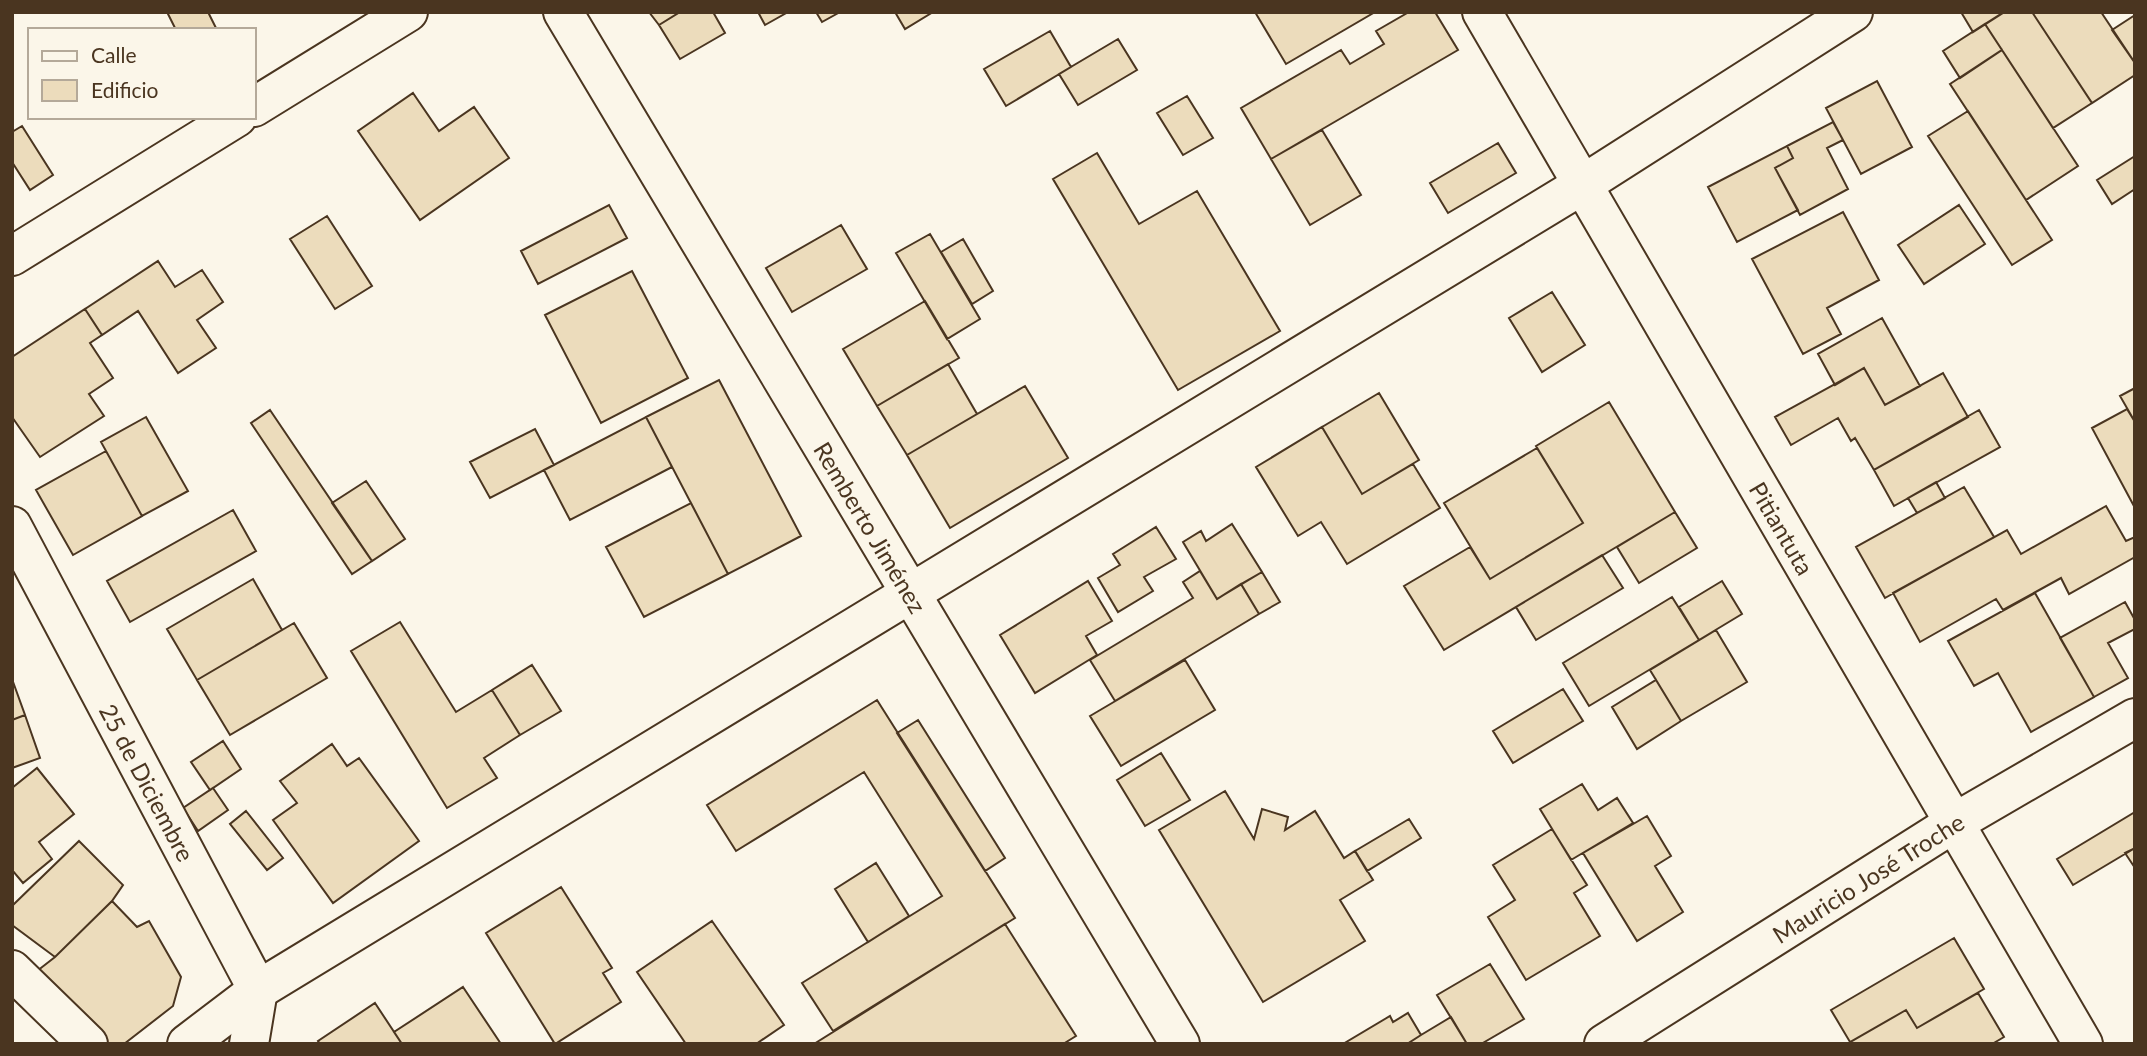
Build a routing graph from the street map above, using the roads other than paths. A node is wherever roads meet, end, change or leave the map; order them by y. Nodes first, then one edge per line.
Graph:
1 (408, 12) edge
2 (563, 12) edge
3 (1482, 12) edge
4 (1853, 12) edge
5 (256, 106) edge
6 (234, 119) edge
7 (1582, 185) junction
8 (12, 256) edge
9 (12, 526) edge
10 (910, 593) junction
11 (2135, 718) edge
12 (1954, 823) junction
13 (12, 970) edge
14 (258, 990) junction
15 (88, 1044) edge
16 (187, 1044) edge
17 (249, 1044) edge
18 (1180, 1044) edge
19 (1604, 1044) edge
20 (2083, 1044) edge

1 - 5 street
2 - 10 street, Remberto Jiménez
3 - 7 street, Pitiantuta
4 - 7 street
6 - 8 street
7 - 10 street
7 - 12 street, Pitiantuta
9 - 14 street, 25 de Diciembre
10 - 14 street
10 - 18 street, Remberto Jiménez
11 - 12 street, Mauricio José Troche
12 - 19 street, Mauricio José Troche
12 - 20 street, Pitiantuta
13 - 15 street
14 - 16 street
14 - 17 street

